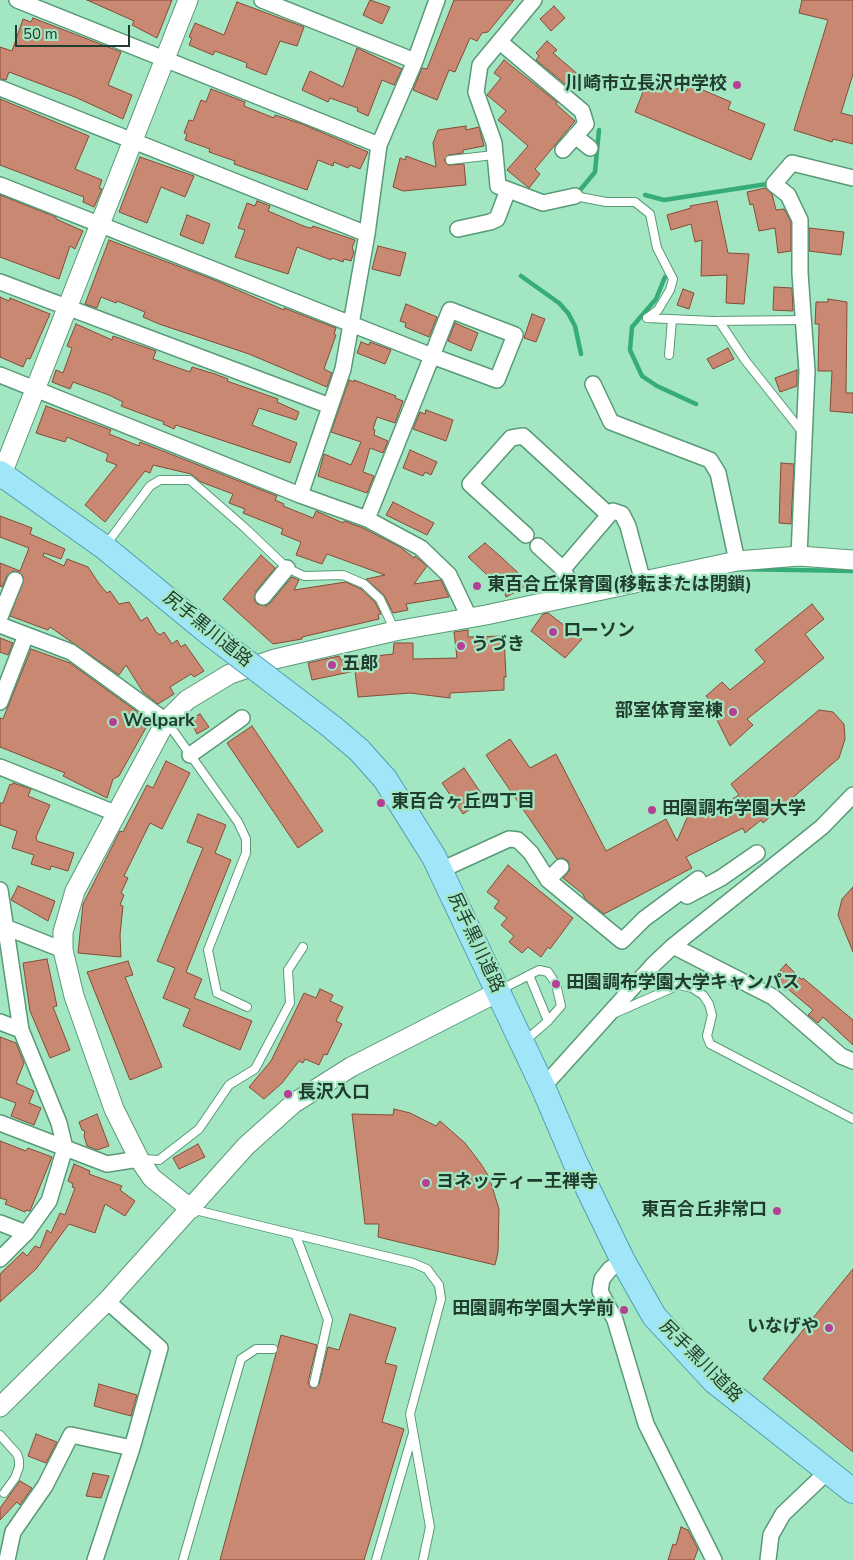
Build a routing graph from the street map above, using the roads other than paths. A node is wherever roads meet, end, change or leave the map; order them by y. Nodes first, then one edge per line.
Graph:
1 (17, 0) edge
2 (188, 0) edge
3 (262, 0) edge
4 (437, 0) edge
5 (534, 0) edge
6 (500, 42) junction
7 (165, 59) junction
8 (415, 60) junction
9 (0, 88) edge
10 (575, 136) junction
11 (133, 141) junction
12 (379, 145) junction
13 (590, 148) dead end
14 (563, 150) dead end
15 (494, 155) junction
16 (450, 160) dead end
17 (853, 178) edge
18 (0, 186) edge
19 (508, 190) junction
20 (575, 196) joint
21 (101, 224) junction
22 (458, 229) dead end
23 (367, 234) junction
24 (0, 282) edge
25 (68, 307) junction
26 (672, 320) junction
27 (804, 320) junction
28 (719, 321) junction
29 (351, 323) junction
30 (669, 355) dead end
31 (432, 356) junction
32 (0, 375) edge
33 (593, 384) dead end
34 (36, 388) junction
35 (330, 406) junction
36 (805, 434) junction
37 (1, 475) edge
38 (300, 495) junction
39 (607, 513) junction
40 (367, 519) junction
41 (526, 535) dead end
42 (538, 546) dead end
43 (104, 548) junction
44 (799, 556) junction
45 (853, 560) edge
46 (736, 561) junction
47 (287, 568) junction
48 (563, 569) junction
49 (15, 580) dead end
50 (643, 582) junction
51 (576, 595) junction
52 (263, 597) dead end
53 (0, 617) edge
54 (469, 617) junction
55 (0, 625) edge
56 (395, 631) junction
57 (26, 635) junction
58 (0, 702) edge
59 (242, 718) dead end
60 (166, 721) junction
61 (190, 754) junction
62 (0, 767) edge
63 (853, 795) edge
64 (115, 813) junction
65 (757, 853) dead end
66 (561, 867) dead end
67 (441, 870) junction
68 (698, 879) dead end
69 (548, 880) junction
70 (0, 890) edge
71 (668, 902) junction
72 (3, 926) edge
73 (673, 946) junction
74 (303, 947) dead end
75 (63, 950) junction
76 (529, 975) junction
77 (498, 992) junction
78 (247, 1006) dead end
79 (607, 1017) junction
80 (548, 1021) junction
81 (0, 1022) edge
82 (20, 1030) junction
83 (522, 1043) junction
84 (853, 1061) edge
85 (543, 1087) junction
86 (853, 1118) edge
87 (0, 1123) edge
88 (66, 1148) junction
89 (139, 1159) junction
90 (191, 1209) junction
91 (0, 1223) edge
92 (26, 1233) junction
93 (296, 1236) junction
94 (0, 1259) edge
95 (623, 1261) junction
96 (107, 1301) junction
97 (273, 1349) dead end
98 (314, 1383) dead end
99 (0, 1407) edge
100 (414, 1431) junction
101 (0, 1435) edge
102 (132, 1448) junction
103 (828, 1471) junction
104 (853, 1491) edge
105 (4, 1492) dead end
106 (7, 1560) edge
107 (95, 1560) edge
108 (183, 1560) edge
109 (376, 1560) edge
110 (423, 1560) edge
111 (714, 1560) edge
112 (768, 1560) edge

1 - 7 street
2 - 7 street
3 - 8 street
4 - 8 street
5 - 6 street
6 - 10 street
6 - 15 street
7 - 11 street
7 - 12 street
8 - 12 street
9 - 11 street
10 - 13 street
10 - 14 street
11 - 21 street
11 - 23 street
12 - 23 street
15 - 16 lane
15 - 19 street
17 - 27 street
18 - 21 street
19 - 20 street
19 - 22 street
20 - 26 lane
21 - 25 street
21 - 29 street
23 - 29 street
24 - 25 street
25 - 34 street
25 - 35 street
26 - 28 lane
26 - 30 lane
27 - 28 lane
27 - 36 street
28 - 36 lane
29 - 31 street
29 - 35 street
31 - 31 street
31 - 40 street
32 - 34 street
33 - 46 street
34 - 37 street
34 - 38 street
35 - 38 street
36 - 44 street
37 - 43 main road, 尻手黒川道路
38 - 40 street
39 - 41 street
39 - 48 street
39 - 50 street
40 - 54 street
42 - 48 street
43 - 47 lane
43 - 67 main road, 尻手黒川道路, bridge
44 - 45 street
44 - 46 street
46 - 50 street
47 - 52 street
47 - 56 lane
48 - 51 street
49 - 53 street
50 - 51 street
51 - 54 street
54 - 56 street
55 - 57 street
56 - 60 street
57 - 58 street
57 - 60 street
59 - 61 street
60 - 61 lane
60 - 64 street
61 - 78 lane
62 - 64 street
63 - 73 street
64 - 75 street
65 - 71 street
66 - 69 street
67 - 69 street
67 - 77 main road, 尻手黒川道路
68 - 71 street
69 - 71 street
70 - 72 street
72 - 75 street
72 - 82 street
73 - 79 street
73 - 84 street
74 - 89 lane
75 - 89 street
76 - 77 lane
76 - 80 lane
76 - 80 lane
77 - 83 main road, 尻手黒川道路
77 - 90 street
79 - 85 street
79 - 86 lane
80 - 83 lane
81 - 82 street
82 - 88 street
83 - 85 main road, 尻手黒川道路
85 - 95 main road, 尻手黒川道路
87 - 88 street
88 - 89 street
88 - 92 street
89 - 90 street
90 - 93 lane
90 - 96 street
91 - 92 street
92 - 94 street
93 - 98 lane
93 - 100 lane
95 - 103 main road, 尻手黒川道路
95 - 111 street
96 - 99 street
96 - 102 street
97 - 108 lane
100 - 109 lane
100 - 110 lane
101 - 105 lane
102 - 106 street
102 - 107 street
103 - 104 main road, 尻手黒川道路
103 - 112 street

